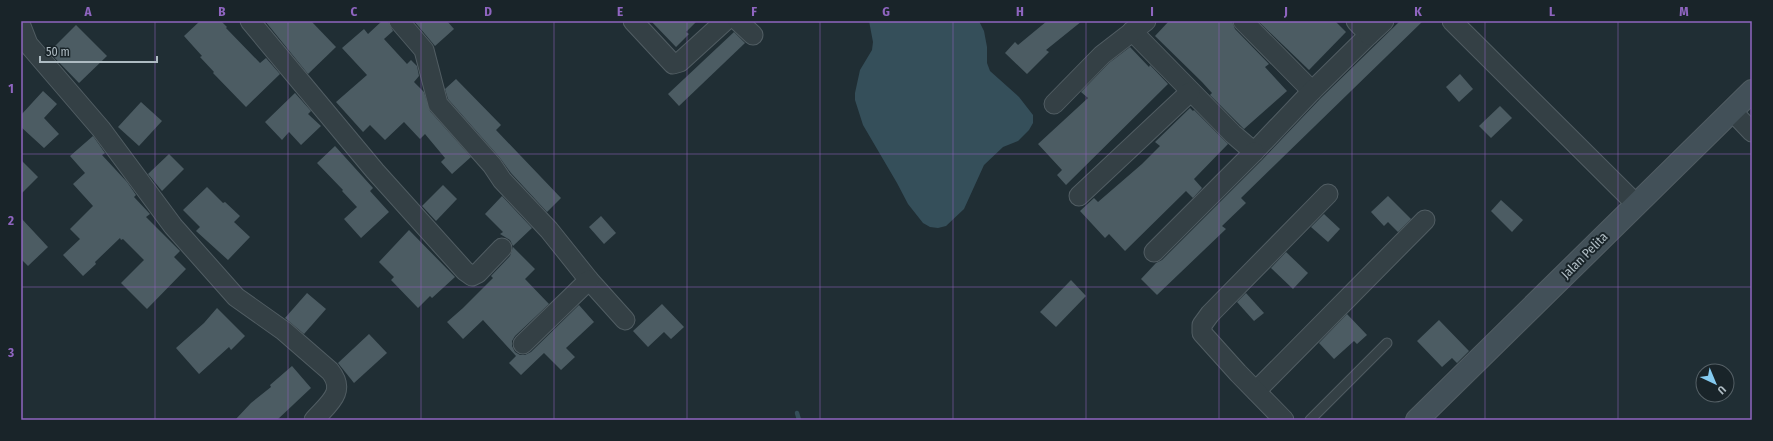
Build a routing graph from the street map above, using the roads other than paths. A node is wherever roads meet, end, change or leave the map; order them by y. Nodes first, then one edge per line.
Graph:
1 (250, 21) edge
2 (399, 21) edge
3 (633, 21) edge
4 (725, 21) edge
5 (738, 21) edge
6 (1243, 21) edge
7 (1356, 21) edge
8 (1384, 21) edge
9 (1452, 21) edge
10 (21, 26) edge
11 (1139, 26) edge
12 (753, 35) dead end
13 (1370, 35) junction
14 (1312, 91) junction
15 (1752, 91) edge
16 (1190, 92) junction
17 (1054, 104) dead end
18 (1732, 111) junction
19 (1752, 132) edge
20 (1254, 152) junction
21 (1328, 194) dead end
22 (1079, 196) dead end
23 (1636, 204) junction
24 (1425, 220) dead end
25 (502, 248) dead end
26 (1154, 252) dead end
27 (589, 280) junction
28 (625, 320) dead end
29 (1388, 343) dead end
30 (523, 344) dead end
31 (1256, 392) junction
32 (314, 420) edge
33 (1284, 420) edge
34 (1310, 420) edge
35 (1417, 420) edge

1 - 25 street
2 - 27 street
3 - 4 street
5 - 12 street
6 - 14 street
7 - 13 street
8 - 13 street
9 - 23 street
10 - 32 street
11 - 16 street
11 - 17 street
13 - 14 street
14 - 20 street
15 - 18 street, Jalan Pelita
16 - 20 street
16 - 22 street
18 - 19 street
18 - 23 street, Jalan Pelita
20 - 26 street
21 - 31 street
23 - 35 street, Jalan Pelita
24 - 31 street
27 - 28 street
27 - 30 street
29 - 34 lane
31 - 33 street

